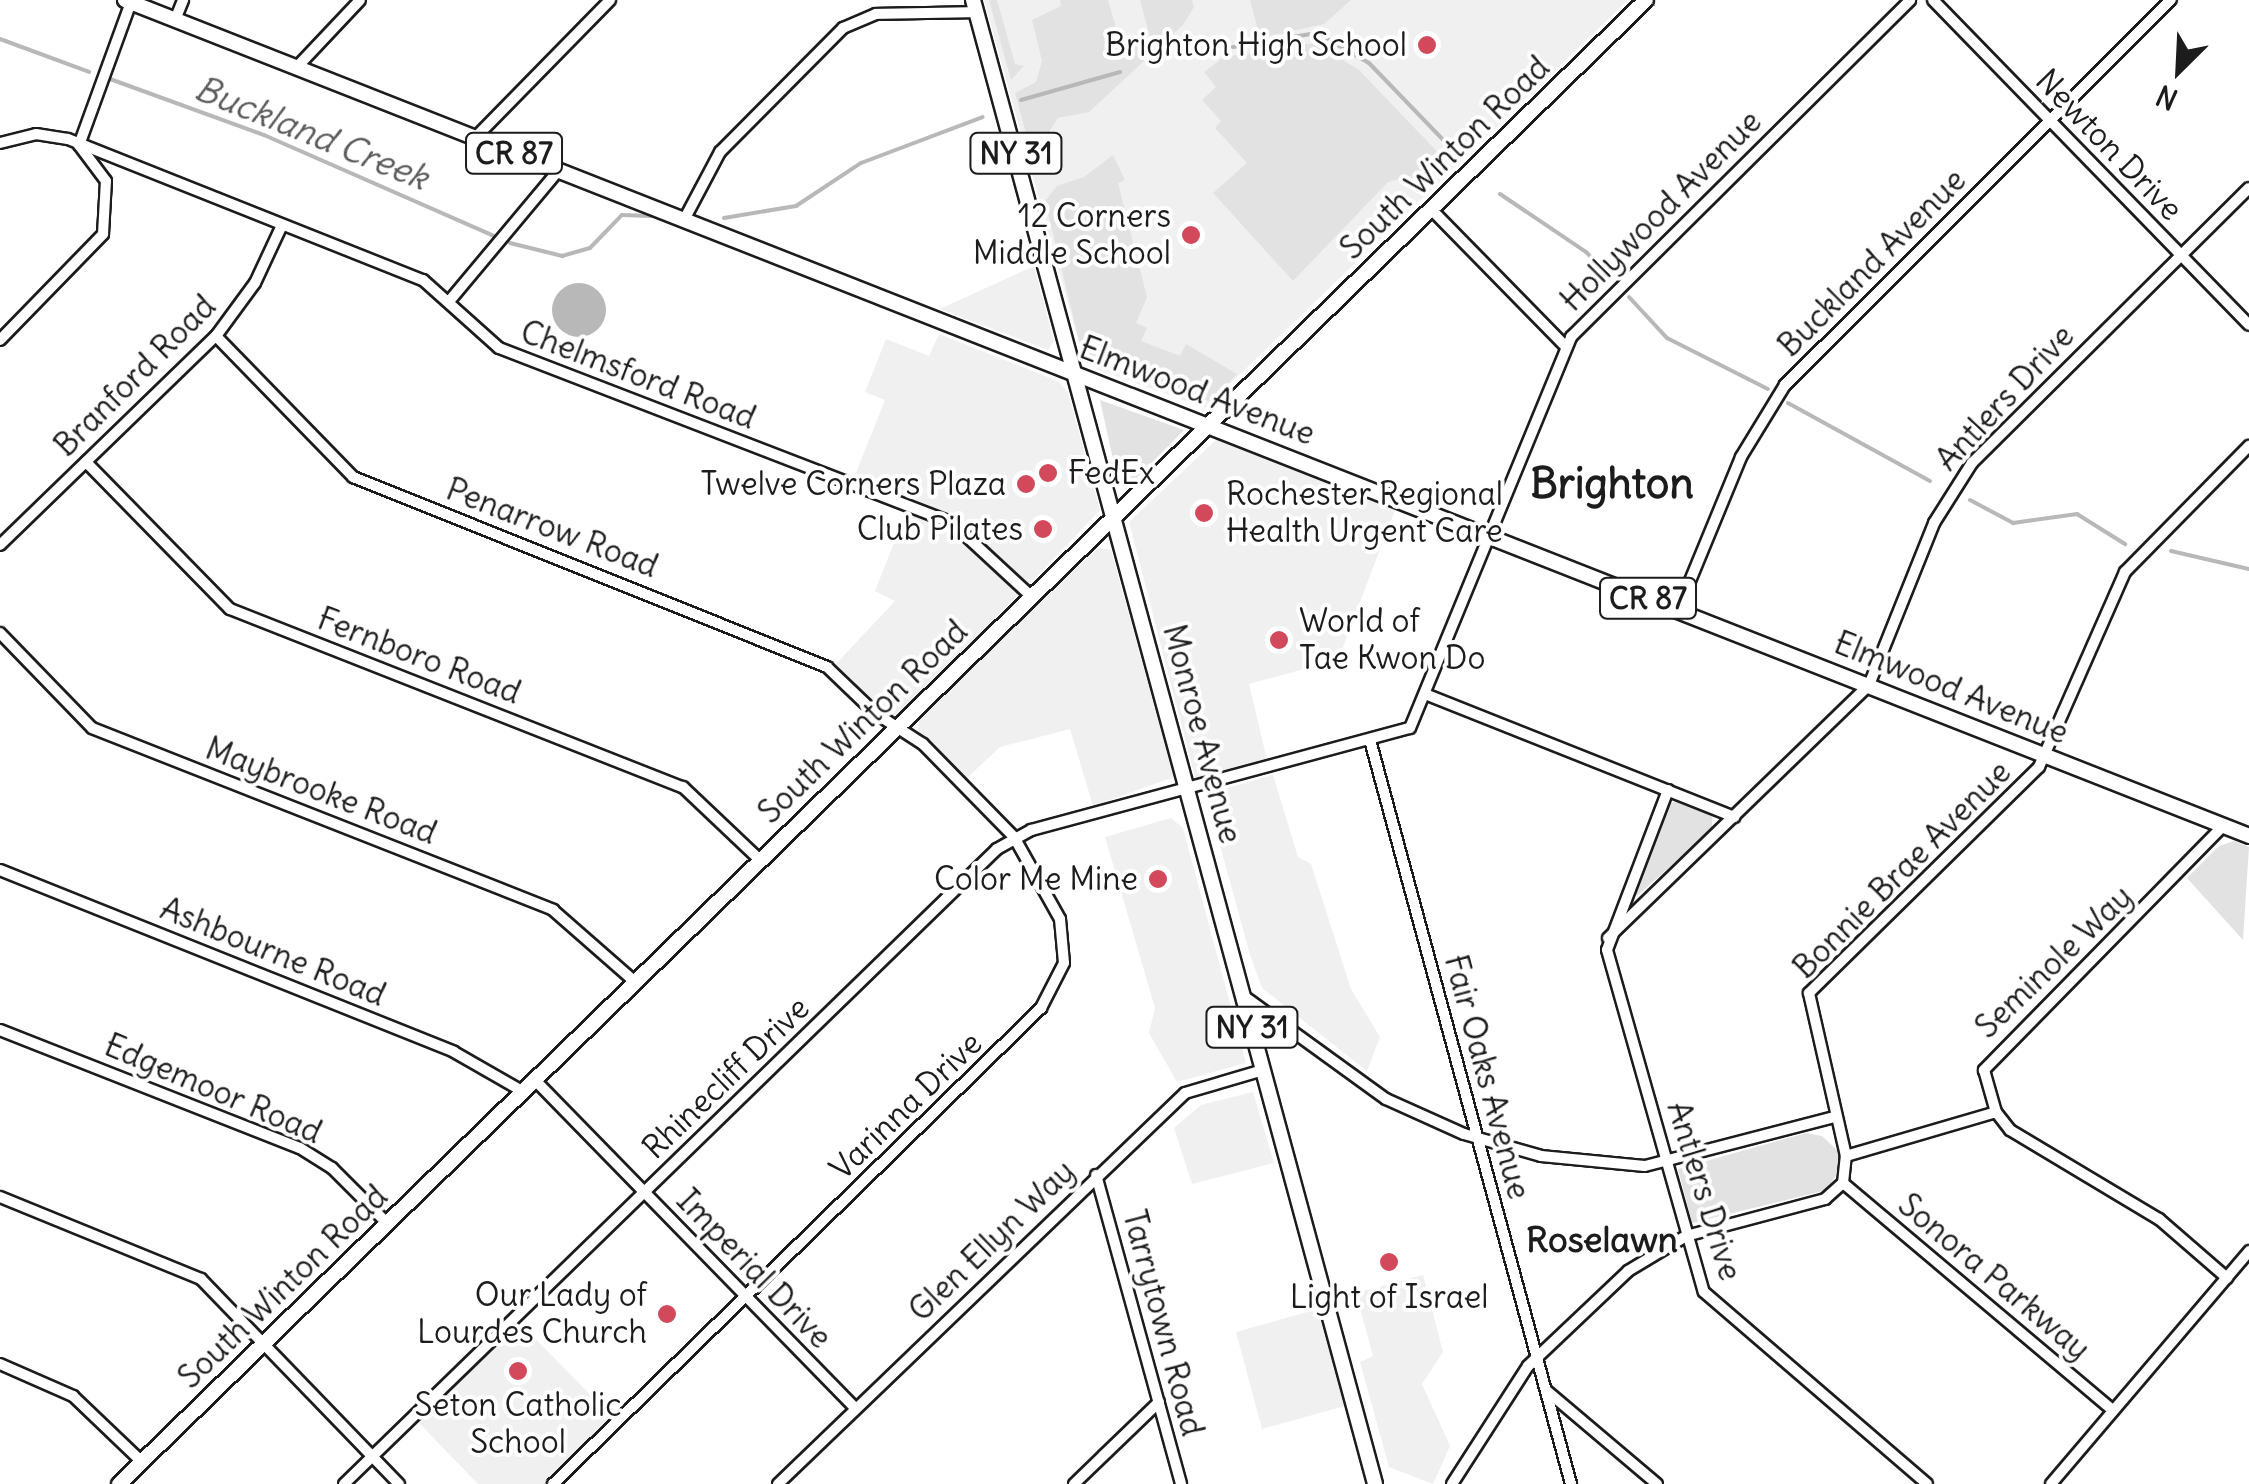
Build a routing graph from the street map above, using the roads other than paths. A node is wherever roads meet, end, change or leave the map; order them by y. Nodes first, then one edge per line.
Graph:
1 (183, 0) edge
2 (360, 0) edge
3 (610, 0) edge
4 (1646, 0) edge
5 (1910, 0) edge
6 (1933, 0) edge
7 (2172, 0) edge
8 (128, 1) edge
9 (975, 6) edge
10 (174, 20) junction
11 (296, 68) junction
12 (2051, 121) junction
13 (475, 138) junction
14 (0, 143) edge
15 (79, 145) junction
16 (558, 171) junction
17 (2249, 188) edge
18 (1432, 210) junction
19 (684, 220) junction
20 (282, 225) junction
21 (2181, 254) junction
22 (451, 299) junction
23 (2249, 324) edge
24 (216, 336) junction
25 (0, 340) edge
26 (1566, 346) junction
27 (1075, 374) junction
28 (1210, 424) junction
29 (2249, 446) edge
30 (86, 462) junction
31 (1114, 517) junction
32 (1489, 535) junction
33 (0, 544) edge
34 (1032, 597) junction
35 (1678, 610) junction
36 (0, 633) edge
37 (1869, 685) junction
38 (1425, 694) junction
39 (898, 727) junction
40 (1370, 740) junction
41 (2045, 754) junction
42 (1668, 790) junction
43 (1189, 791) junction
44 (1734, 818) junction
45 (2224, 826) junction
46 (2249, 836) edge
47 (1014, 837) junction
48 (760, 860) junction
49 (0, 870) edge
50 (1608, 938) junction
51 (634, 981) junction
52 (1245, 996) junction
53 (0, 1030) edge
54 (1262, 1070) junction
55 (534, 1079) junction
56 (522, 1091) junction
57 (1996, 1112) junction
58 (1834, 1118) junction
59 (1478, 1140) junction
60 (1846, 1156) junction
61 (1666, 1162) junction
62 (1096, 1175) junction
63 (1843, 1182) junction
64 (645, 1192) junction
65 (0, 1197) edge
66 (387, 1223) junction
67 (1686, 1236) junction
68 (2249, 1252) edge
69 (2227, 1278) junction
70 (747, 1298) junction
71 (264, 1344) junction
72 (1538, 1354) junction
73 (0, 1364) edge
74 (1546, 1389) junction
75 (1159, 1402) junction
76 (854, 1408) junction
77 (2113, 1410) junction
78 (372, 1456) junction
79 (142, 1462) junction
80 (119, 1484) edge
81 (344, 1484) edge
82 (398, 1484) edge
83 (553, 1484) edge
84 (778, 1484) edge
85 (1074, 1484) edge
86 (1181, 1484) edge
87 (1375, 1484) edge
88 (1452, 1484) edge
89 (1572, 1484) edge
90 (1657, 1484) edge
91 (1927, 1484) edge
92 (2051, 1484) edge

1 - 10 street
2 - 11 street
3 - 13 street
4 - 18 main road, South Winton Road
5 - 26 street, Hollywood Avenue
6 - 12 street, Newton Drive
7 - 12 street, Buckland Avenue
8 - 10 main road, Elmwood Avenue / CR 87
8 - 15 street
9 - 19 street
9 - 27 main road, Monroe Avenue / NY 31
10 - 11 main road, Elmwood Avenue / CR 87
11 - 13 main road, Elmwood Avenue / CR 87
12 - 21 street, Newton Drive
12 - 35 street, Buckland Avenue
13 - 16 main road, Elmwood Avenue / CR 87
14 - 15 street, Chelmsford Road
15 - 20 street, Chelmsford Road
15 - 25 street
16 - 19 main road, Elmwood Avenue / CR 87
16 - 22 street
17 - 21 street, Antlers Drive
18 - 26 street
18 - 28 main road, South Winton Road
19 - 27 main road, Elmwood Avenue / CR 87
20 - 22 street, Chelmsford Road
20 - 24 street, Branford Road
21 - 23 street, Newton Drive
21 - 37 street, Antlers Drive
22 - 34 street, Chelmsford Road
24 - 30 street, Branford Road
24 - 39 street, Penarrow Road
26 - 32 street, Hollywood Avenue
27 - 28 main road, Elmwood Avenue / CR 87
27 - 31 main road, Monroe Avenue / NY 31
28 - 31 main road, South Winton Road
28 - 32 main road, Elmwood Avenue / CR 87
29 - 41 street, Bonnie Brae Avenue
30 - 33 street, Branford Road
30 - 48 street, Fernboro Road
31 - 34 main road, South Winton Road
31 - 43 main road, Monroe Avenue / NY 31
32 - 35 main road, Elmwood Avenue / CR 87
32 - 38 street, Hollywood Avenue
34 - 39 main road, South Winton Road
35 - 37 main road, Elmwood Avenue / CR 87
36 - 51 street, Maybrooke Road
37 - 41 main road, Elmwood Avenue / CR 87
37 - 44 street, Antlers Drive
38 - 40 street, Hollywood Avenue
38 - 42 street
39 - 47 street, Varinna Drive
39 - 48 main road, South Winton Road
40 - 43 street, Hollywood Avenue
40 - 59 street, Fair Oaks Avenue
41 - 45 main road, Elmwood Avenue / CR 87
41 - 58 street, Bonnie Brae Avenue
42 - 44 street
42 - 50 street
43 - 47 street, Rhinecliff Drive
43 - 52 main road, Monroe Avenue / NY 31
44 - 50 street, Antlers Drive
45 - 46 main road, Elmwood Avenue / CR 87
45 - 57 street, Seminole Way
47 - 64 street, Rhinecliff Drive
47 - 70 street, Varinna Drive
48 - 51 main road, South Winton Road
49 - 56 street, Ashbourne Road
50 - 61 street, Antlers Drive
51 - 55 main road, South Winton Road
52 - 54 main road, Monroe Avenue / NY 31
52 - 59 street
53 - 66 street, Edgemoor Road
54 - 62 street, Glen Ellyn Way
54 - 87 main road, Monroe Avenue / NY 31
55 - 56 main road, South Winton Road
55 - 64 street, Imperial Drive
56 - 66 main road, South Winton Road
57 - 60 street
57 - 69 street
58 - 60 street, Bonnie Brae Avenue
58 - 61 street
59 - 61 street
59 - 72 street, Fair Oaks Avenue
60 - 63 street
61 - 67 street, Antlers Drive
62 - 75 street, Tarrytown Road
62 - 76 street, Glen Ellyn Way
63 - 67 street
63 - 77 street, Sonora Parkway
64 - 70 street, Imperial Drive
64 - 78 street, Rhinecliff Drive
65 - 71 street
66 - 71 main road, South Winton Road
67 - 72 street
67 - 91 street, Antlers Drive
68 - 69 street
69 - 77 street
70 - 76 street, Imperial Drive
70 - 83 street, Varinna Drive
71 - 78 street
71 - 79 main road, South Winton Road
72 - 74 street, Fair Oaks Avenue
72 - 88 street
73 - 79 street
74 - 89 street, Fair Oaks Avenue
74 - 90 street
75 - 85 street
75 - 86 street, Tarrytown Road
76 - 84 street, Glen Ellyn Way
77 - 92 street
78 - 81 street, Rhinecliff Drive
78 - 82 street
79 - 80 main road, South Winton Road

